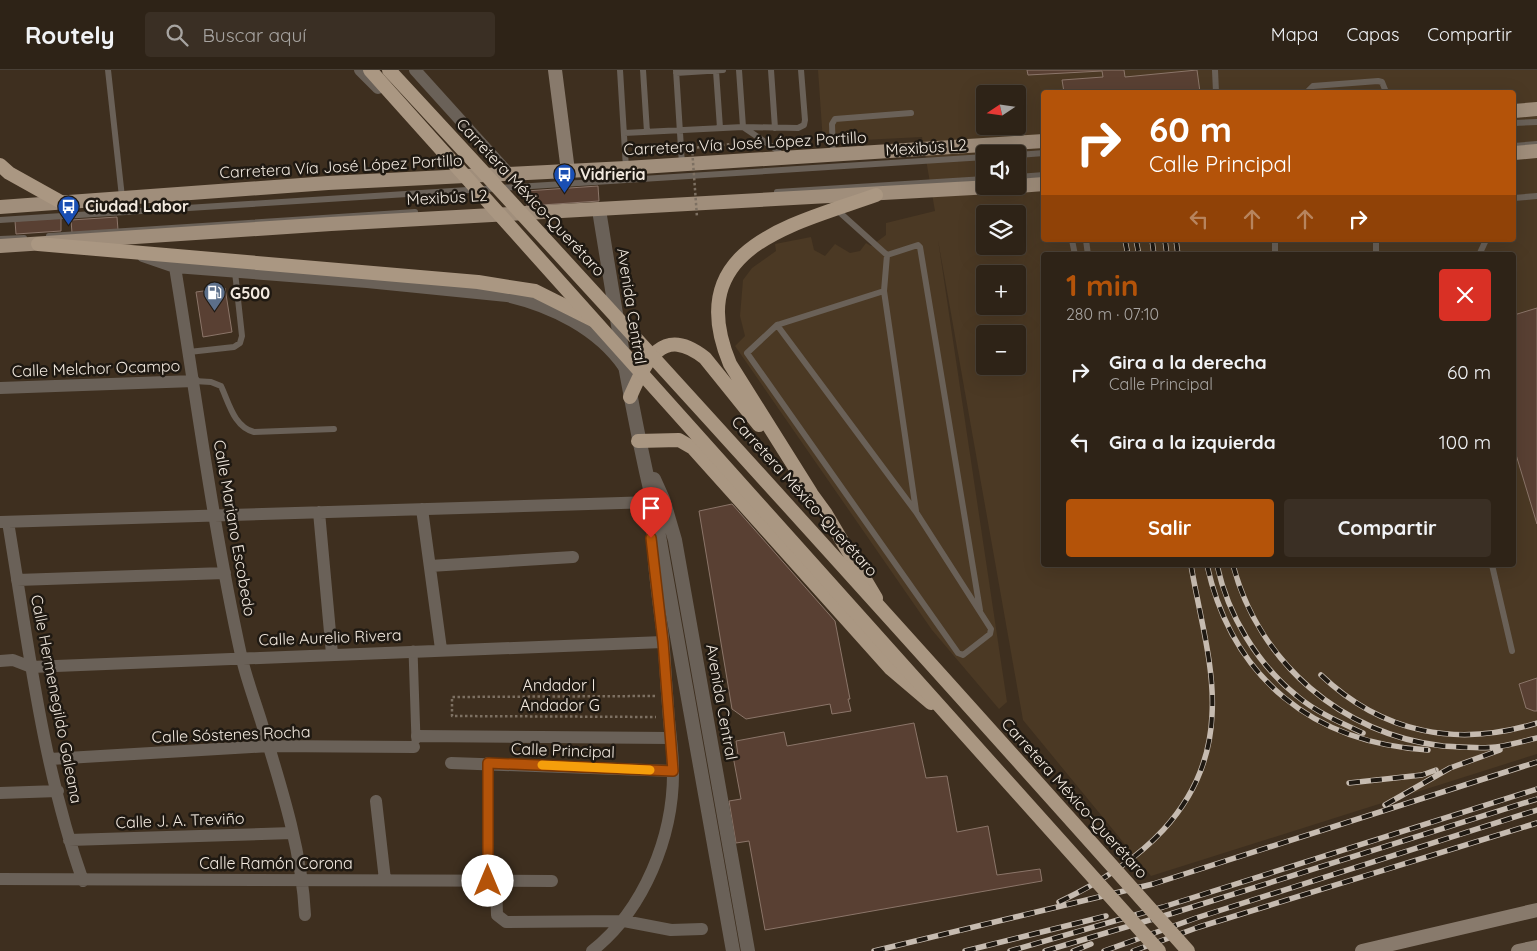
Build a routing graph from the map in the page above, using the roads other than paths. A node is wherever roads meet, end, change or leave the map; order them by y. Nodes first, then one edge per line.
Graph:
1 (108, 70) edge
2 (360, 70) edge
3 (370, 70) edge
4 (390, 70) edge
5 (415, 70) edge
6 (555, 70) edge
7 (620, 70) edge
8 (643, 70) edge
9 (723, 70) edge
10 (739, 70) edge
11 (771, 70) edge
12 (801, 70) edge
13 (1215, 70) edge
14 (716, 71) edge
15 (676, 72) edge
16 (1216, 90) edge
17 (1309, 90) edge
18 (1385, 90) edge
19 (1537, 109) edge
20 (1516, 111) edge
21 (911, 113) dead end
22 (1537, 122) edge
23 (1516, 123) edge
24 (743, 127) junction
25 (720, 128) junction
26 (775, 128) junction
27 (680, 130) junction
28 (647, 132) junction
29 (624, 134) junction
30 (1041, 142) edge
31 (1537, 144) edge
32 (1516, 146) edge
33 (1537, 151) edge
34 (1041, 153) edge
35 (1516, 153) edge
36 (1026, 154) edge
37 (834, 155) junction
38 (784, 158) junction
39 (976, 158) edge
40 (682, 164) junction
41 (0, 165) edge
42 (626, 168) junction
43 (568, 171) junction
44 (509, 174) junction
45 (1041, 175) edge
46 (459, 176) junction
47 (1026, 176) edge
48 (976, 180) edge
49 (1041, 184) edge
50 (1026, 185) edge
51 (976, 188) edge
52 (876, 194) junction
53 (1537, 196) edge
54 (122, 197) junction
55 (1516, 198) edge
56 (61, 202) junction
57 (0, 206) edge
58 (836, 209) junction
59 (599, 210) junction
60 (0, 220) edge
61 (0, 239) edge
62 (38, 244) junction
63 (0, 246) edge
64 (131, 252) junction
65 (887, 255) junction
66 (175, 267) junction
67 (235, 272) junction
68 (884, 291) junction
69 (600, 325) junction
70 (777, 325) junction
71 (189, 352) junction
72 (624, 367) junction
73 (194, 381) junction
74 (0, 388) edge
75 (630, 396) junction
76 (334, 429) dead end
77 (638, 441) junction
78 (644, 465) junction
79 (812, 493) junction
80 (653, 502) junction
81 (422, 508) junction
82 (319, 512) junction
83 (916, 512) junction
84 (215, 515) junction
85 (4, 522) edge
86 (573, 557) dead end
87 (430, 566) junction
88 (1492, 567) edge
89 (225, 573) junction
90 (17, 580) junction
91 (882, 608) junction
92 (981, 614) junction
93 (663, 642) junction
94 (441, 649) junction
95 (413, 650) junction
96 (1512, 651) dead end
97 (332, 654) junction
98 (242, 657) junction
99 (0, 661) edge
100 (31, 667) junction
101 (946, 716) junction
102 (670, 738) junction
103 (415, 742) junction
104 (269, 746) junction
105 (50, 759) junction
106 (451, 762) dead end
107 (488, 763) junction
108 (673, 771) junction
109 (58, 791) junction
110 (0, 793) edge
111 (376, 801) dead end
112 (292, 833) junction
113 (69, 840) junction
114 (0, 879) edge
115 (303, 879) junction
116 (385, 880) junction
117 (83, 881) junction
118 (492, 881) junction
119 (552, 882) dead end
120 (1537, 910) edge
121 (305, 915) dead end
122 (624, 921) junction
123 (702, 929) dead end
124 (1537, 947) edge
125 (592, 951) edge
126 (733, 951) edge
127 (748, 951) edge
128 (1159, 951) edge
129 (1188, 951) edge
130 (1362, 951) edge
131 (1518, 951) edge

1 - 54 lane
2 - 46 street
3 - 69 highway, Carretera México-Querétaro, bridge
4 - 91 highway, Carretera México-Querétaro, bridge
5 - 44 street
6 - 43 main road
7 - 29 lane
8 - 28 lane
9 - 14 lane
10 - 24 lane
11 - 26 lane
12 - 26 lane
13 - 16 lane
14 - 15 lane
14 - 25 lane
15 - 27 lane
17 - 18 lane
19 - 20 main road
21 - 37 lane
22 - 23 lane
24 - 25 lane
24 - 26 lane
24 - 38 lane
25 - 27 lane
27 - 28 lane
27 - 40 lane
28 - 29 lane
29 - 42 lane
30 - 37 main road, Carretera Vía José López Portillo
31 - 32 lane
33 - 35 main road
34 - 36 lane
37 - 38 main road, Carretera Vía José López Portillo
38 - 40 main road, Carretera Vía José López Portillo
39 - 60 lane, Mexibús L2
40 - 42 main road, Carretera Vía José López Portillo
41 - 56 highway
42 - 43 main road, Carretera Vía José López Portillo
43 - 44 main road, Carretera Vía José López Portillo
44 - 46 main road, Carretera Vía José López Portillo
45 - 47 lane
46 - 54 main road, Carretera Vía José López Portillo
48 - 61 lane, Mexibús L2
49 - 50 main road
51 - 52 main road
52 - 58 highway
52 - 59 main road
53 - 55 lane
54 - 56 main road, Carretera Vía José López Portillo
56 - 57 main road, Carretera Vía José López Portillo
58 - 65 lane
58 - 79 highway
59 - 62 main road
59 - 72 street, Avenida Central
62 - 63 main road
62 - 64 highway
64 - 66 street
64 - 69 highway, bridge
65 - 68 lane
65 - 92 lane
66 - 67 street
66 - 71 street, Calle Mariano Escobedo
67 - 71 lane
67 - 72 street
68 - 70 lane
68 - 83 lane
69 - 101 highway, Carretera México-Querétaro, bridge
70 - 83 lane
70 - 92 lane
71 - 73 street, Calle Mariano Escobedo
72 - 75 street, Avenida Central
73 - 74 street, Calle Melchor Ocampo
73 - 76 lane
73 - 84 street, Calle Mariano Escobedo
75 - 77 street, Avenida Central
75 - 79 highway
77 - 78 street, Avenida Central
77 - 101 highway, bridge
78 - 80 street, Avenida Central
78 - 127 street, Avenida Central
79 - 91 highway, bridge
80 - 81 street
80 - 93 street
80 - 126 street, Avenida Central
81 - 82 street
81 - 87 street
82 - 84 street
82 - 97 street
83 - 92 lane
84 - 85 street
84 - 89 street, Calle Mariano Escobedo
85 - 90 street, Calle Hermenegildo Galeana
86 - 87 street
87 - 94 street
88 - 96 lane
89 - 90 street
89 - 98 street, Calle Mariano Escobedo
90 - 100 street, Calle Hermenegildo Galeana
91 - 129 highway, Carretera México-Querétaro, bridge
93 - 94 street, Calle Aurelio Rivera
93 - 102 street
94 - 95 street, Calle Aurelio Rivera
95 - 97 street, Calle Aurelio Rivera
95 - 103 street
97 - 98 street, Calle Aurelio Rivera
98 - 100 street, Calle Aurelio Rivera
98 - 104 street, Calle Mariano Escobedo
99 - 100 street, Calle Aurelio Rivera
100 - 105 street, Calle Hermenegildo Galeana
101 - 128 highway, Carretera México-Querétaro, bridge
102 - 103 street, Calle Sóstenes Rocha
102 - 108 street
103 - 104 street, Calle Sóstenes Rocha
104 - 105 street, Calle Sóstenes Rocha
104 - 112 street, Calle Mariano Escobedo
105 - 109 street, Calle Hermenegildo Galeana
106 - 107 street, Calle Principal
107 - 108 street, Calle Principal
107 - 118 street
108 - 122 street
109 - 110 street
109 - 113 street, Calle Hermenegildo Galeana
111 - 116 street
112 - 113 street, Calle J. A. Treviño
112 - 115 street, Calle Mariano Escobedo
113 - 117 street, Calle Hermenegildo Galeana
114 - 117 street, Calle Ramón Corona
115 - 116 street, Calle Ramón Corona
115 - 117 street, Calle Ramón Corona
115 - 121 street, Calle Mariano Escobedo
116 - 118 street, Calle Ramón Corona
118 - 119 street, Calle Ramón Corona
118 - 122 street
120 - 130 main road
122 - 123 street
122 - 125 street
124 - 131 main road

